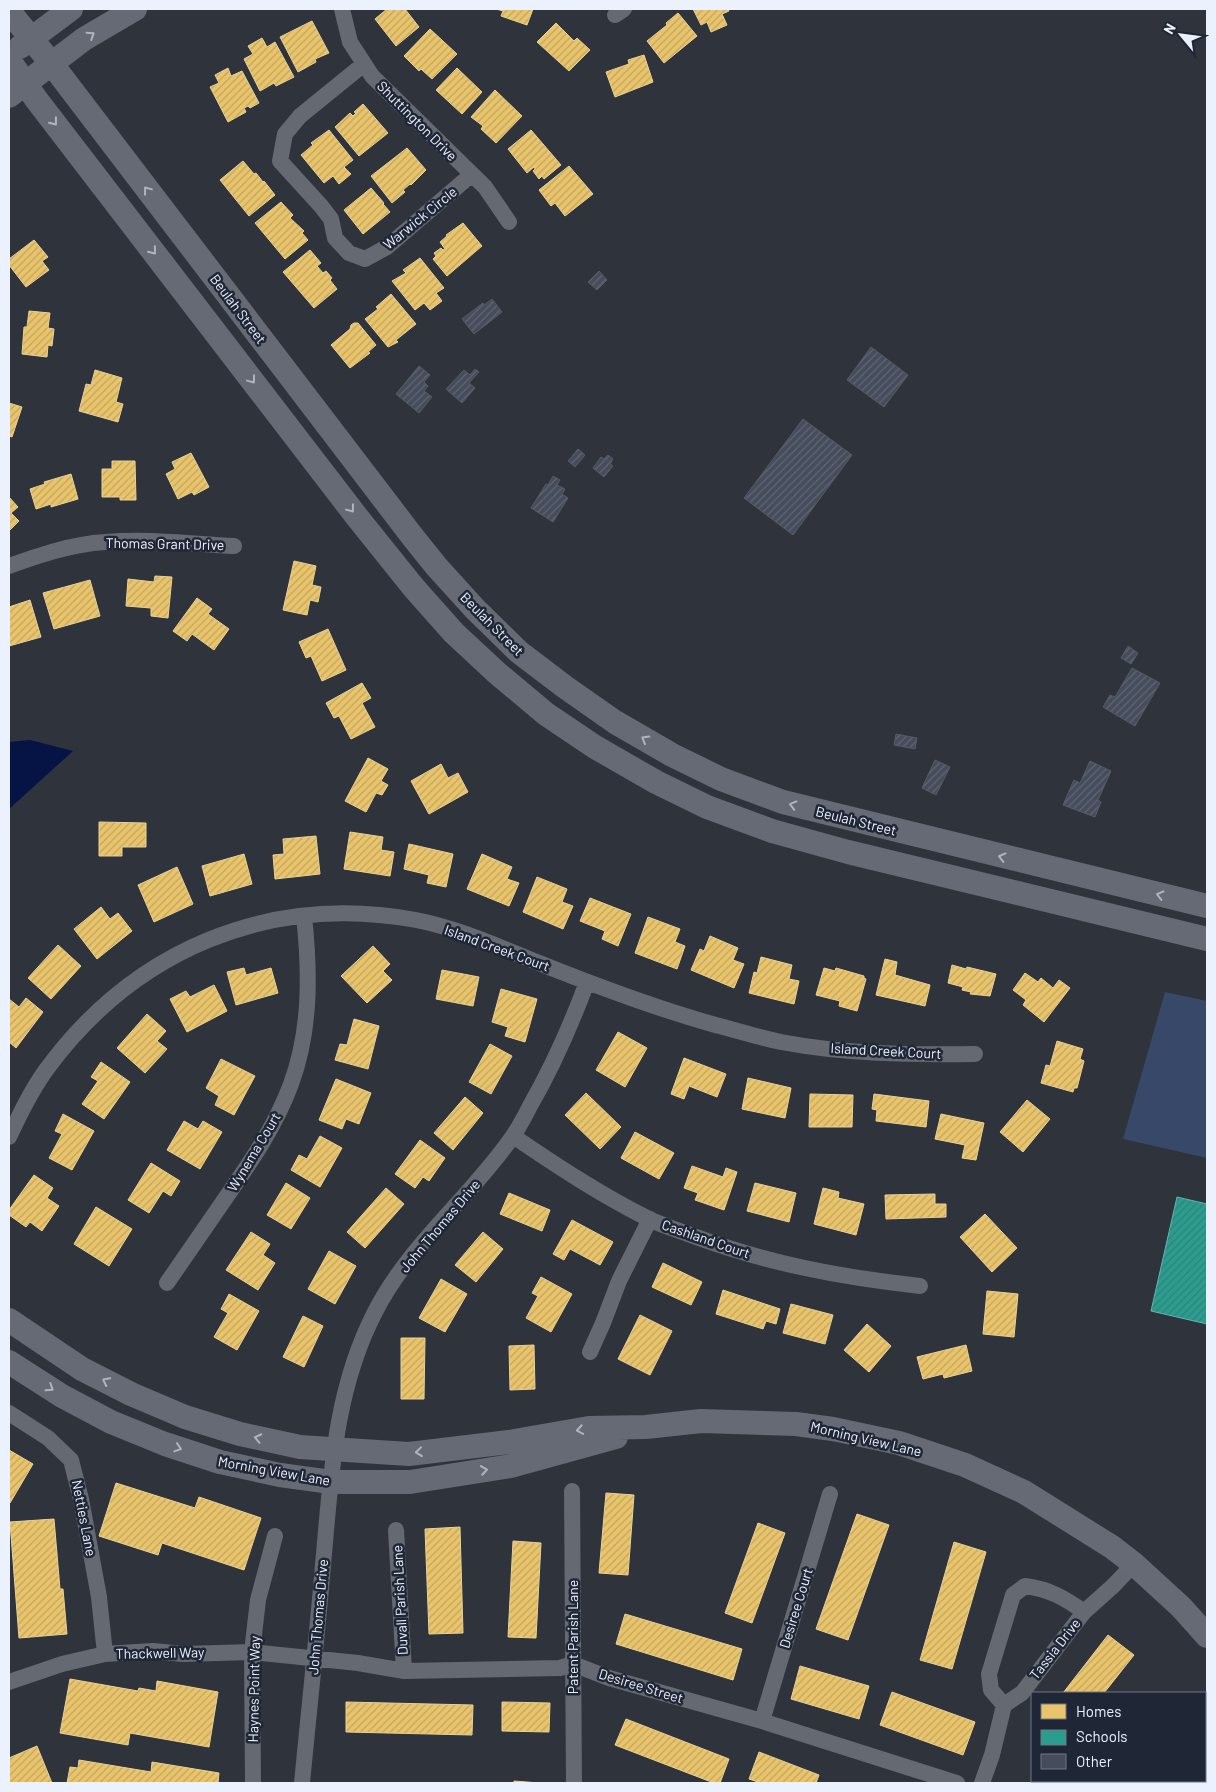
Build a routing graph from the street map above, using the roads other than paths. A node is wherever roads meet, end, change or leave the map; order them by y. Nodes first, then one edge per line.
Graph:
1 (70, 9) edge
2 (135, 9) edge
3 (342, 9) edge
4 (9, 11) edge
5 (31, 38) junction
6 (9, 56) edge
7 (9, 60) edge
8 (51, 63) junction
9 (364, 64) junction
10 (16, 90) edge
11 (471, 175) junction
12 (509, 222) dead end
13 (234, 546) dead end
14 (9, 566) edge
15 (1207, 906) edge
16 (304, 916) junction
17 (1207, 939) edge
18 (587, 982) junction
19 (975, 1054) dead end
20 (9, 1136) edge
21 (514, 1136) junction
22 (650, 1219) junction
23 (167, 1283) dead end
24 (920, 1286) dead end
25 (9, 1320) edge
26 (590, 1352) dead end
27 (9, 1362) edge
28 (9, 1414) edge
29 (646, 1427) junction
30 (334, 1450) junction
31 (331, 1482) junction
32 (572, 1491) dead end
33 (830, 1494) dead end
34 (396, 1530) dead end
35 (275, 1536) dead end
36 (1134, 1564) junction
37 (1084, 1612) junction
38 (1207, 1636) edge
39 (252, 1652) junction
40 (105, 1654) junction
41 (315, 1659) junction
42 (573, 1664) junction
43 (404, 1671) junction
44 (9, 1682) edge
45 (1004, 1705) junction
46 (762, 1721) junction
47 (253, 1783) edge
48 (302, 1783) edge
49 (574, 1783) edge
50 (957, 1783) edge
51 (982, 1783) edge

1 - 5 main road
8 -> 2 main road
3 - 9 street, Shuttington Drive
4 - 5 main road, Beulah Street
5 - 6 main road
5 - 8 main road, Beulah Street
7 - 10 main road
8 - 10 main road
15 -> 8 main road, Beulah Street
9 - 11 street, Shuttington Drive
9 - 11 street, Warwick Circle
10 -> 17 main road
11 - 12 street, Shuttington Drive
13 - 14 street, Thomas Grant Drive
16 - 18 street, Island Creek Court
16 - 20 street, Island Creek Court
16 - 23 street, Wynema Court
18 - 19 street, Island Creek Court
18 - 21 street, John Thomas Drive
21 - 22 street, Cashland Court
21 - 30 street, John Thomas Drive
22 - 24 street, Cashland Court
22 - 26 street
30 -> 25 main road, Morning View Lane
27 -> 31 main road, Morning View Lane
28 - 40 street, Netties Lane
29 -> 30 main road, Morning View Lane
31 -> 29 main road, Morning View Lane
29 - 36 main road, Morning View Lane
30 - 31 street, John Thomas Drive
31 - 41 street, John Thomas Drive
32 - 42 street, Patent Parish Lane
33 - 46 street, Desiree Court
34 - 43 street, Duvall Parish Lane
35 - 39 street, Haynes Point Way
36 - 37 street, Tassia Drive
36 - 38 main road, Morning View Lane
37 - 45 street, Tassia Drive
37 - 45 street, Tassia Drive
39 - 40 street, Thackwell Way
39 - 41 street, Thackwell Way
39 - 47 street, Haynes Point Way
40 - 44 street, Thackwell Way
41 - 43 street
41 - 48 street, John Thomas Drive
42 - 43 street
42 - 46 street, Desiree Street
42 - 49 street, Patent Parish Lane
45 - 51 street
46 - 50 street, Desiree Street

